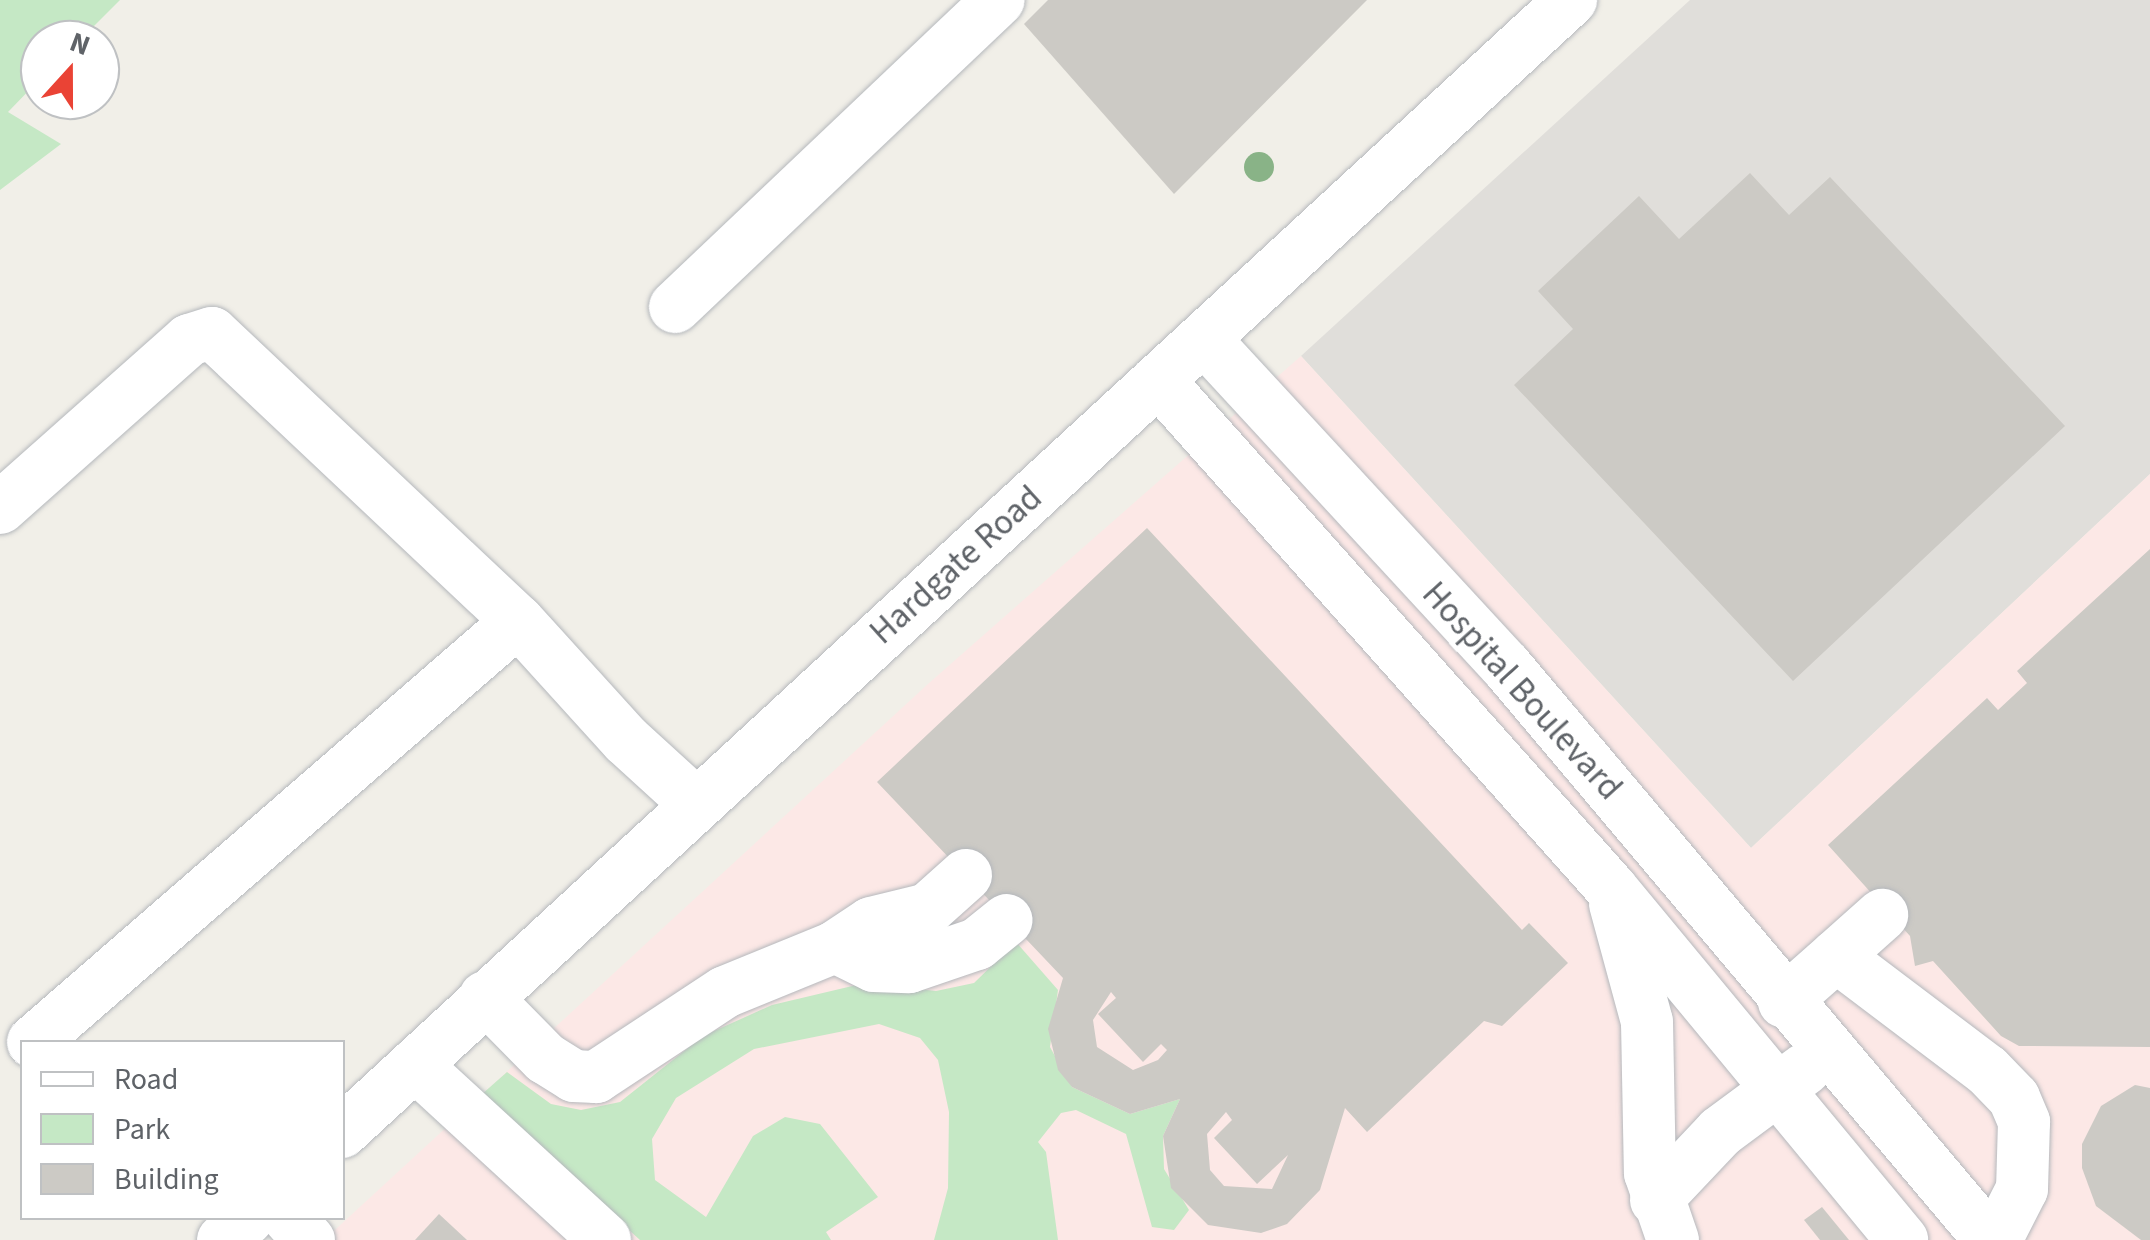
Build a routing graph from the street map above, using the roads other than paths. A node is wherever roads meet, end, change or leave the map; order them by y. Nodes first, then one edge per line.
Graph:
1 (999, 0) edge
2 (1571, 0) edge
3 (675, 307) dead end
4 (1204, 340) junction
5 (1158, 380) junction
6 (0, 508) edge
7 (518, 620) junction
8 (694, 802) junction
9 (966, 875) dead end
10 (1611, 888) junction
11 (1882, 915) dead end
12 (1007, 920) dead end
13 (835, 947) junction
14 (1836, 956) junction
15 (486, 996) junction
16 (1784, 1002) junction
17 (35, 1040) edge
18 (1828, 1051) junction
19 (20, 1054) edge
20 (415, 1065) junction
21 (0, 1072) edge
22 (1779, 1088) junction
23 (345, 1129) edge
24 (246, 1220) edge
25 (290, 1220) edge
26 (1665, 1220) edge
27 (223, 1240) edge
28 (309, 1240) edge
29 (605, 1240) edge
30 (1902, 1240) edge
31 (1993, 1240) edge

1 - 3 street
2 - 4 street, Hardgate Road
4 - 5 street, Hardgate Road
4 - 16 street, Hospital Boulevard
5 - 8 street, Hardgate Road
5 - 10 street, Hospital Boulevard
6 - 7 street
7 - 8 street
7 - 17 street
8 - 15 street, Hardgate Road
9 - 13 street
10 - 22 street, Hospital Boulevard
10 - 26 street, Hospital Boulevard
11 - 14 street
12 - 13 street
13 - 15 street
14 - 16 street
14 - 31 street
15 - 20 street, Hardgate Road
16 - 18 street, Hospital Boulevard
18 - 22 street, Hospital Boulevard
18 - 31 street, Hospital Boulevard
19 - 21 street
20 - 23 street, Hardgate Road
20 - 29 street
22 - 26 street, Hospital Boulevard
22 - 30 street, Hospital Boulevard
24 - 27 street
25 - 28 street

